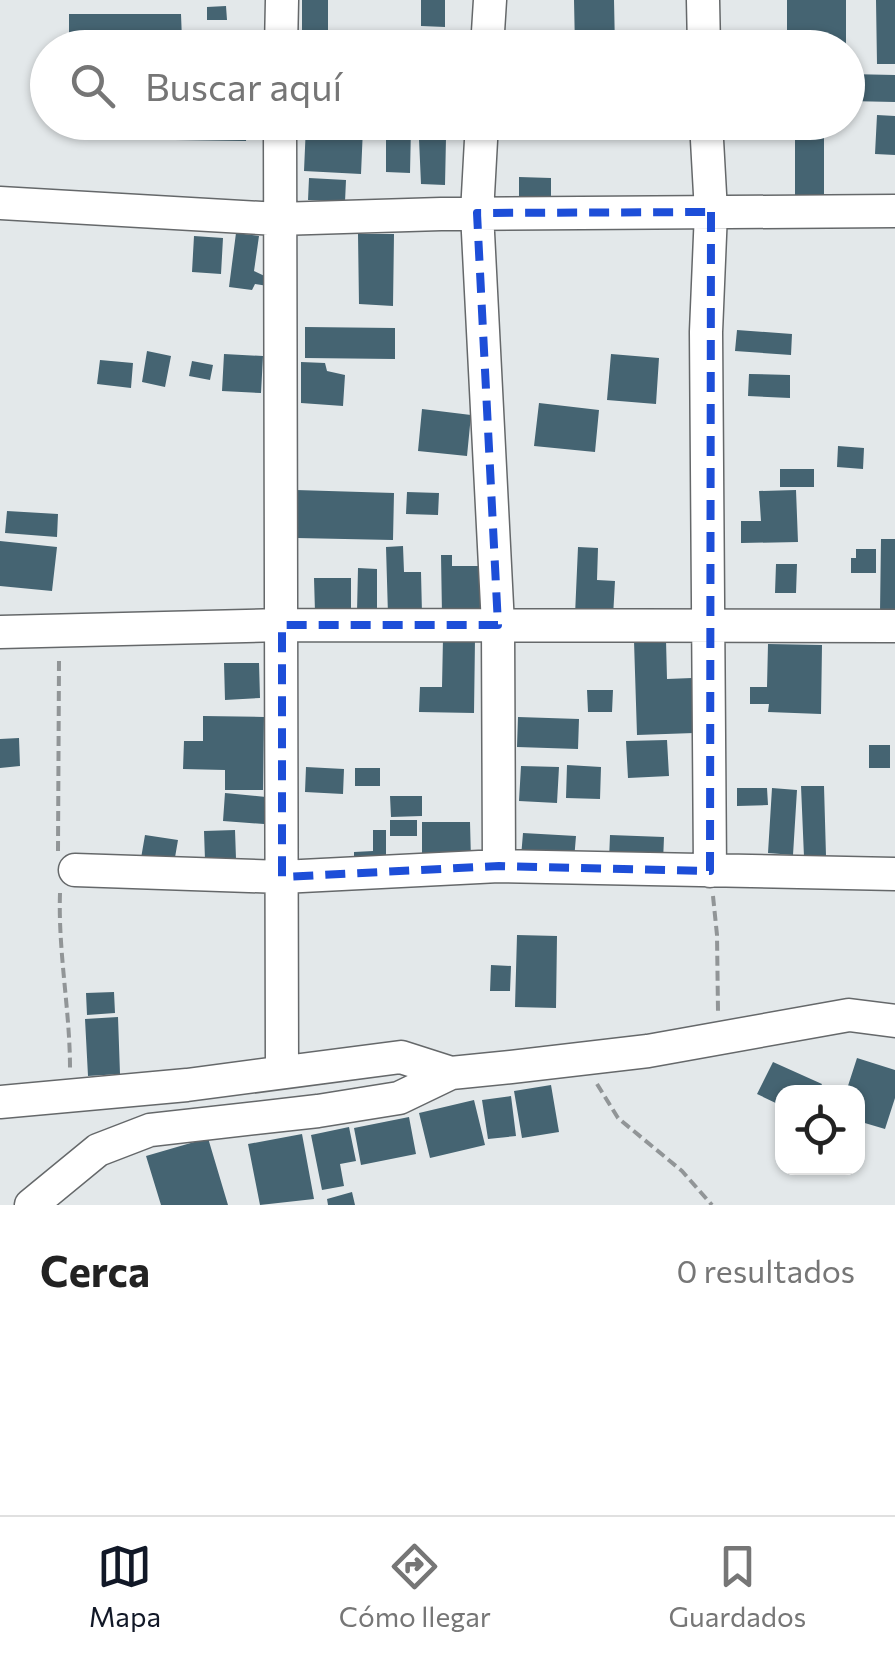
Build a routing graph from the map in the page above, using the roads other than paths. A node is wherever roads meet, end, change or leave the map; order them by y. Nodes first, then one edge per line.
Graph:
1 (282, 0) edge
2 (490, 0) edge
3 (703, 0) edge
4 (281, 30) edge
5 (488, 30) edge
6 (704, 30) edge
7 (280, 140) edge
8 (481, 140) edge
9 (707, 140) edge
10 (0, 203) edge
11 (895, 211) edge
12 (711, 212) junction
13 (477, 214) junction
14 (278, 220) junction
15 (282, 625) junction
16 (498, 625) junction
17 (895, 626) edge
18 (707, 627) junction
19 (0, 632) edge
20 (499, 866) junction
21 (75, 870) dead end
22 (710, 872) junction
23 (895, 874) edge
24 (282, 877) junction
25 (895, 1021) edge
26 (282, 1072) junction
27 (451, 1072) junction
28 (0, 1102) edge
29 (31, 1205) edge

1 - 4 street
2 - 5 street
3 - 6 street
7 - 14 street
8 - 13 street
9 - 12 street
10 - 14 street
11 - 12 street
12 - 13 street
12 - 18 street
13 - 14 street
13 - 16 street
14 - 15 street
15 - 16 street
15 - 19 street
15 - 24 street
16 - 18 street
16 - 20 street
17 - 18 street
18 - 22 street
20 - 22 street
20 - 24 street
21 - 24 street
22 - 23 street
24 - 26 street
25 - 27 street
26 - 27 street
26 - 28 street
27 - 29 street

